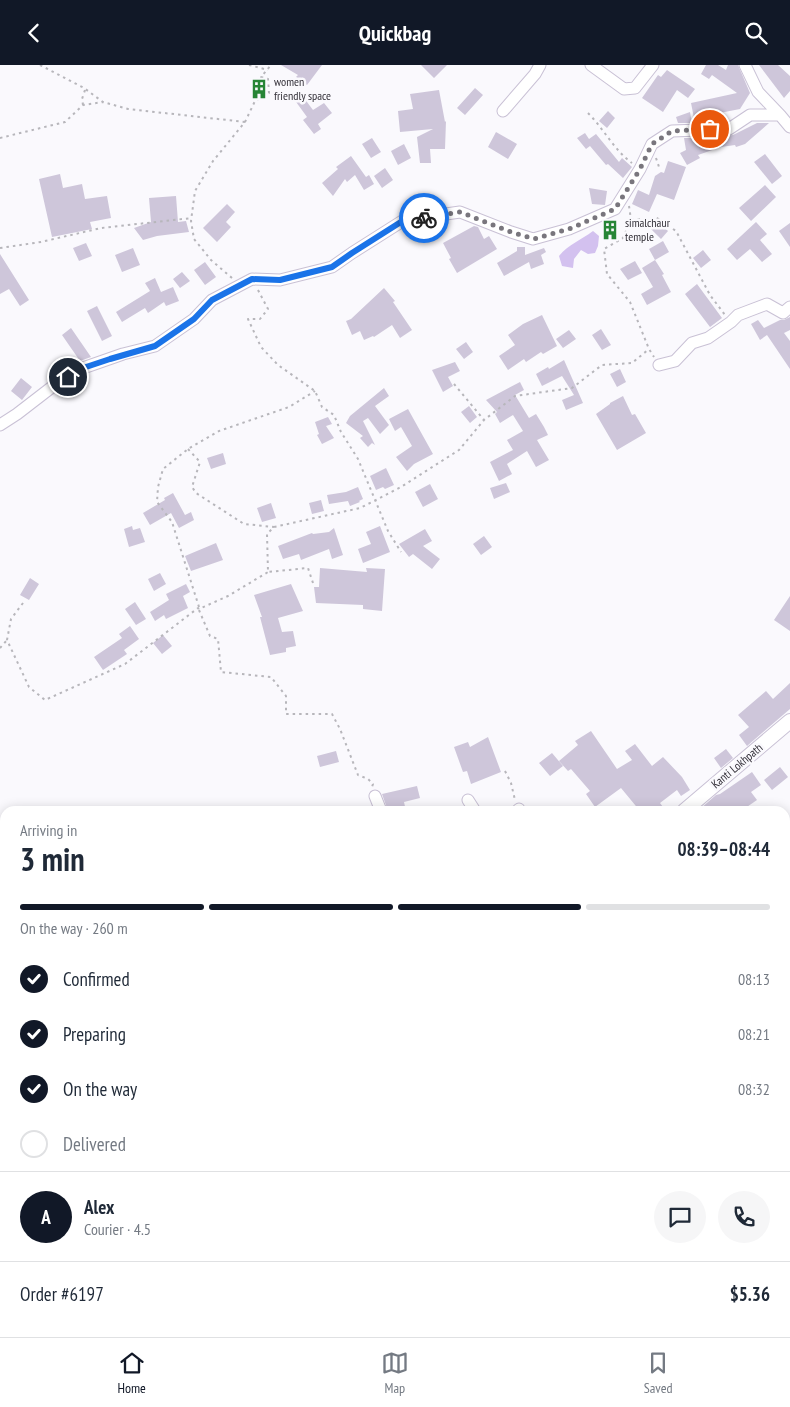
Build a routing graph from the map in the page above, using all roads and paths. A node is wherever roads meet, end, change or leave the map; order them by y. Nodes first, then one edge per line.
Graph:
1 (40, 65) edge
2 (249, 65) edge
3 (271, 65) edge
4 (540, 65) edge
5 (592, 65) edge
6 (654, 65) edge
7 (745, 65) edge
8 (268, 70) junction
9 (86, 90) junction
10 (103, 102) junction
11 (83, 105) junction
12 (503, 111) dead end
13 (588, 113) dead end
14 (780, 115) junction
15 (245, 122) junction
16 (790, 127) edge
17 (0, 138) edge
18 (640, 169) junction
19 (627, 189) junction
20 (192, 218) junction
21 (631, 220) junction
22 (0, 248) edge
23 (252, 279) junction
24 (790, 307) edge
25 (731, 323) junction
26 (649, 349) junction
27 (659, 365) joint
28 (454, 384) dead end
29 (314, 391) junction
30 (484, 420) junction
31 (0, 425) edge
32 (188, 449) junction
33 (376, 500) junction
34 (274, 527) junction
35 (401, 551) dead end
36 (268, 572) junction
37 (313, 583) dead end
38 (23, 603) dead end
39 (199, 609) junction
40 (8, 640) junction
41 (0, 648) edge
42 (790, 721) edge
43 (506, 771) dead end
44 (375, 796) joint
45 (468, 800) dead end
46 (379, 806) edge
47 (472, 806) edge
48 (517, 806) edge
49 (690, 806) edge

1 - 9 path
2 - 8 path
3 - 8 path
4 - 12 street
5 - 6 street
7 - 14 street
8 - 15 path
9 - 10 path
9 - 11 path
10 - 11 path
10 - 15 path
11 - 17 path
13 - 18 path
14 - 16 street
14 - 18 street
15 - 20 path
18 - 19 street
19 - 21 path
19 - 23 street
20 - 22 path
20 - 23 path
21 - 25 path
21 - 26 path
23 - 29 path
23 - 31 street
24 - 25 street
25 - 27 street
26 - 27 path
26 - 30 path
28 - 30 path
29 - 32 path
29 - 33 path
30 - 33 path
32 - 34 path
32 - 39 path
33 - 34 path
33 - 35 path
34 - 36 path
36 - 37 path
36 - 39 path
38 - 40 path
39 - 40 path
39 - 44 path
40 - 41 path
42 - 49 main road, Kanti Lokhpath
43 - 48 path
44 - 46 street
45 - 47 street

